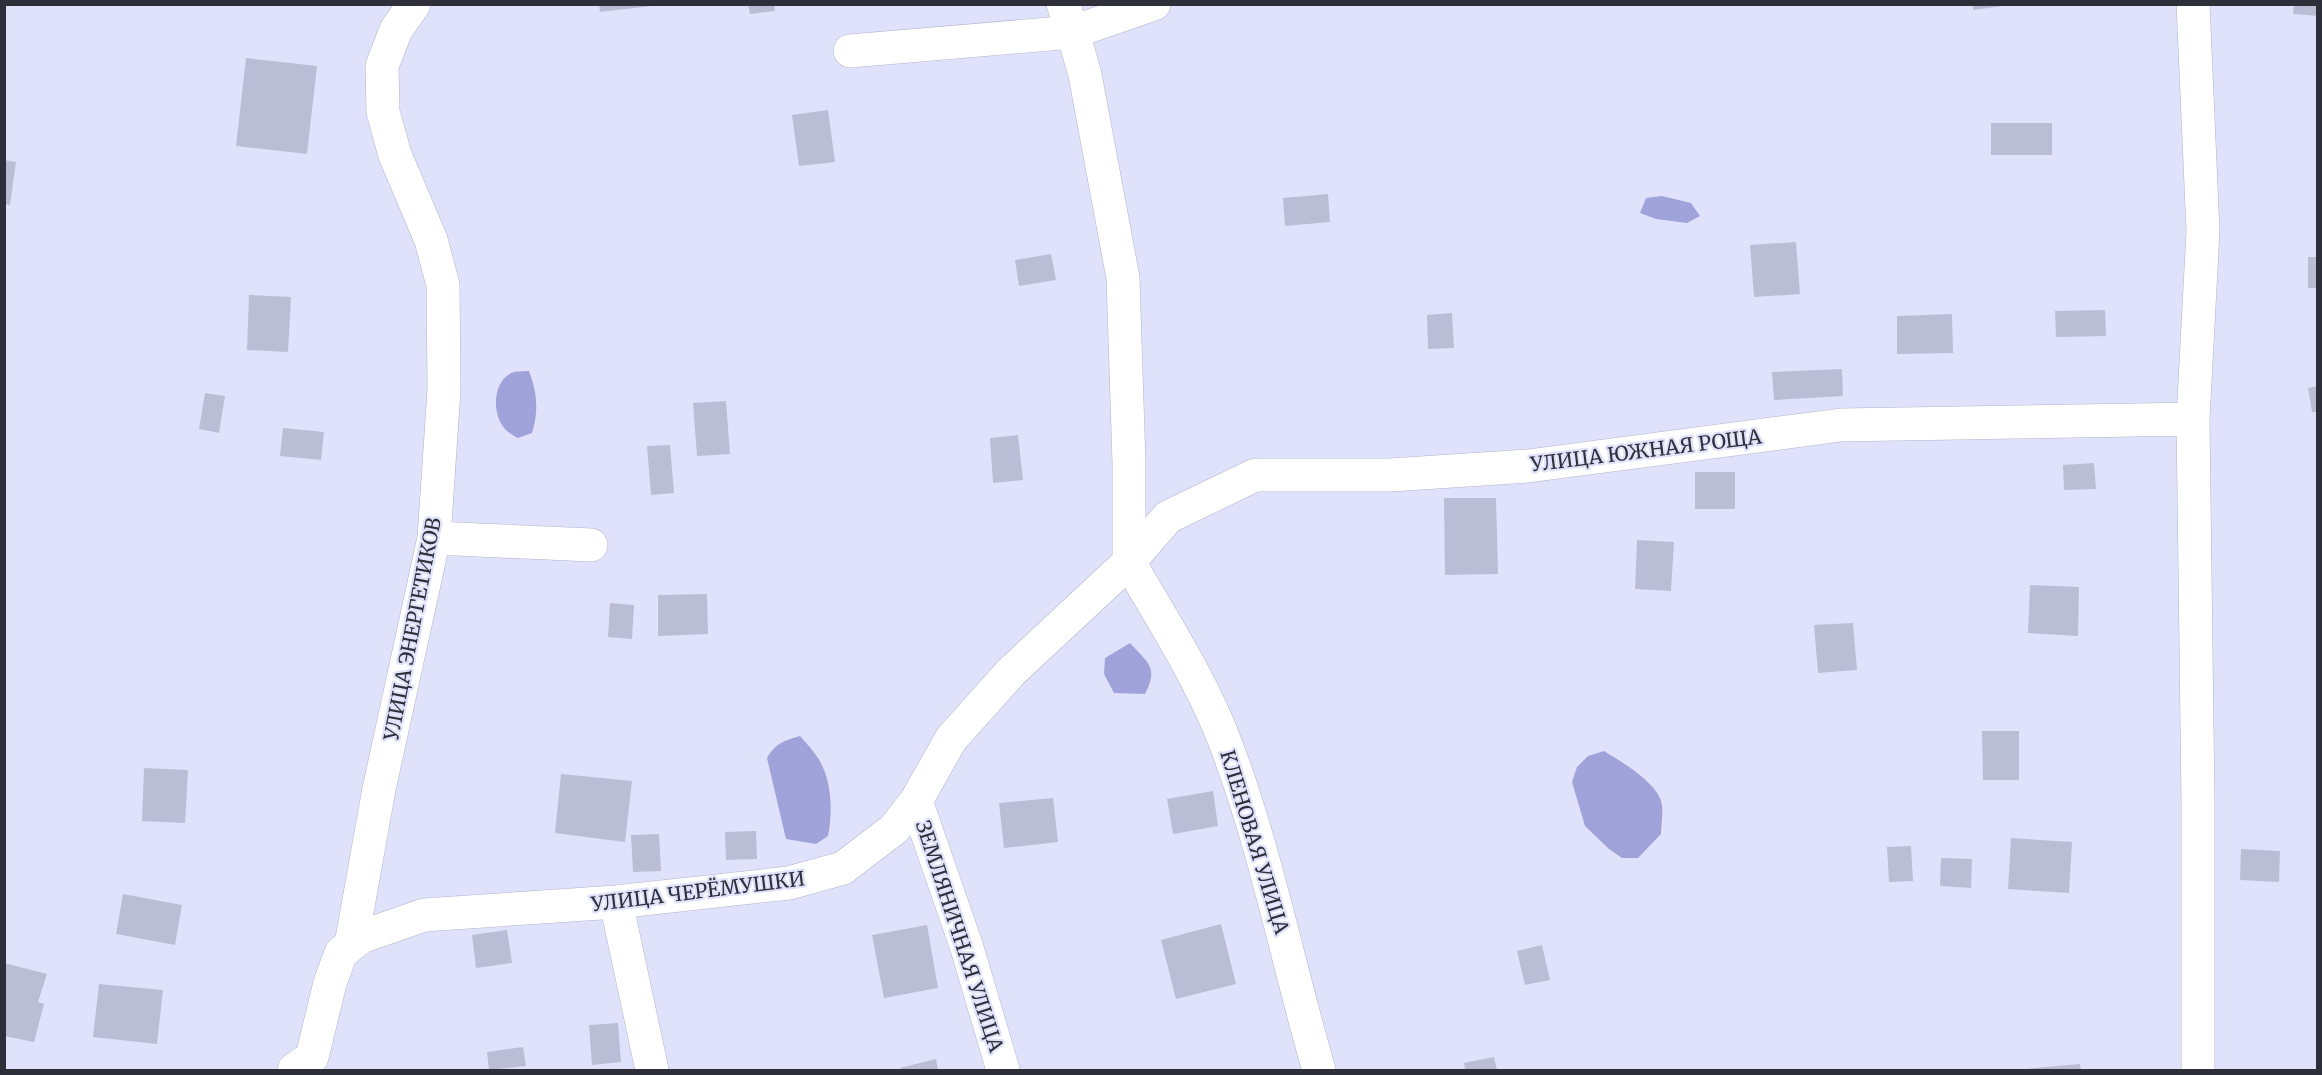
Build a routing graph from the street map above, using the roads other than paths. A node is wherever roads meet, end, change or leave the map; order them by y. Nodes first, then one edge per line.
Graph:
1 (414, 4) edge
2 (1154, 4) edge
3 (2193, 4) edge
4 (1068, 18) edge
5 (850, 51) dead end
6 (2193, 419) junction
7 (434, 538) junction
8 (591, 545) dead end
9 (1129, 562) junction
10 (916, 801) junction
11 (616, 902) junction
12 (351, 945) junction
13 (294, 1071) edge
14 (651, 1071) edge
15 (1003, 1071) edge
16 (1319, 1071) edge
17 (2198, 1071) edge

1 - 7 street, УЛИЦА ЭНЕРГЕТИКОВ
2 - 4 street
3 - 6 street
4 - 5 street
4 - 9 street
6 - 9 street, УЛИЦА ЮЖНАЯ РОЩА
6 - 17 street
7 - 8 street
7 - 12 street, УЛИЦА ЭНЕРГЕТИКОВ
9 - 10 street, УЛИЦА ЧЕРЁМУШКИ
9 - 16 street, КЛЕНОВАЯ УЛИЦА
10 - 11 street, УЛИЦА ЧЕРЁМУШКИ
10 - 15 street, ЗЕМЛЯНИЧНАЯ УЛИЦА
11 - 12 street, УЛИЦА ЧЕРЁМУШКИ
11 - 14 street
12 - 13 street, УЛИЦА ЧЕРЁМУШКИ

